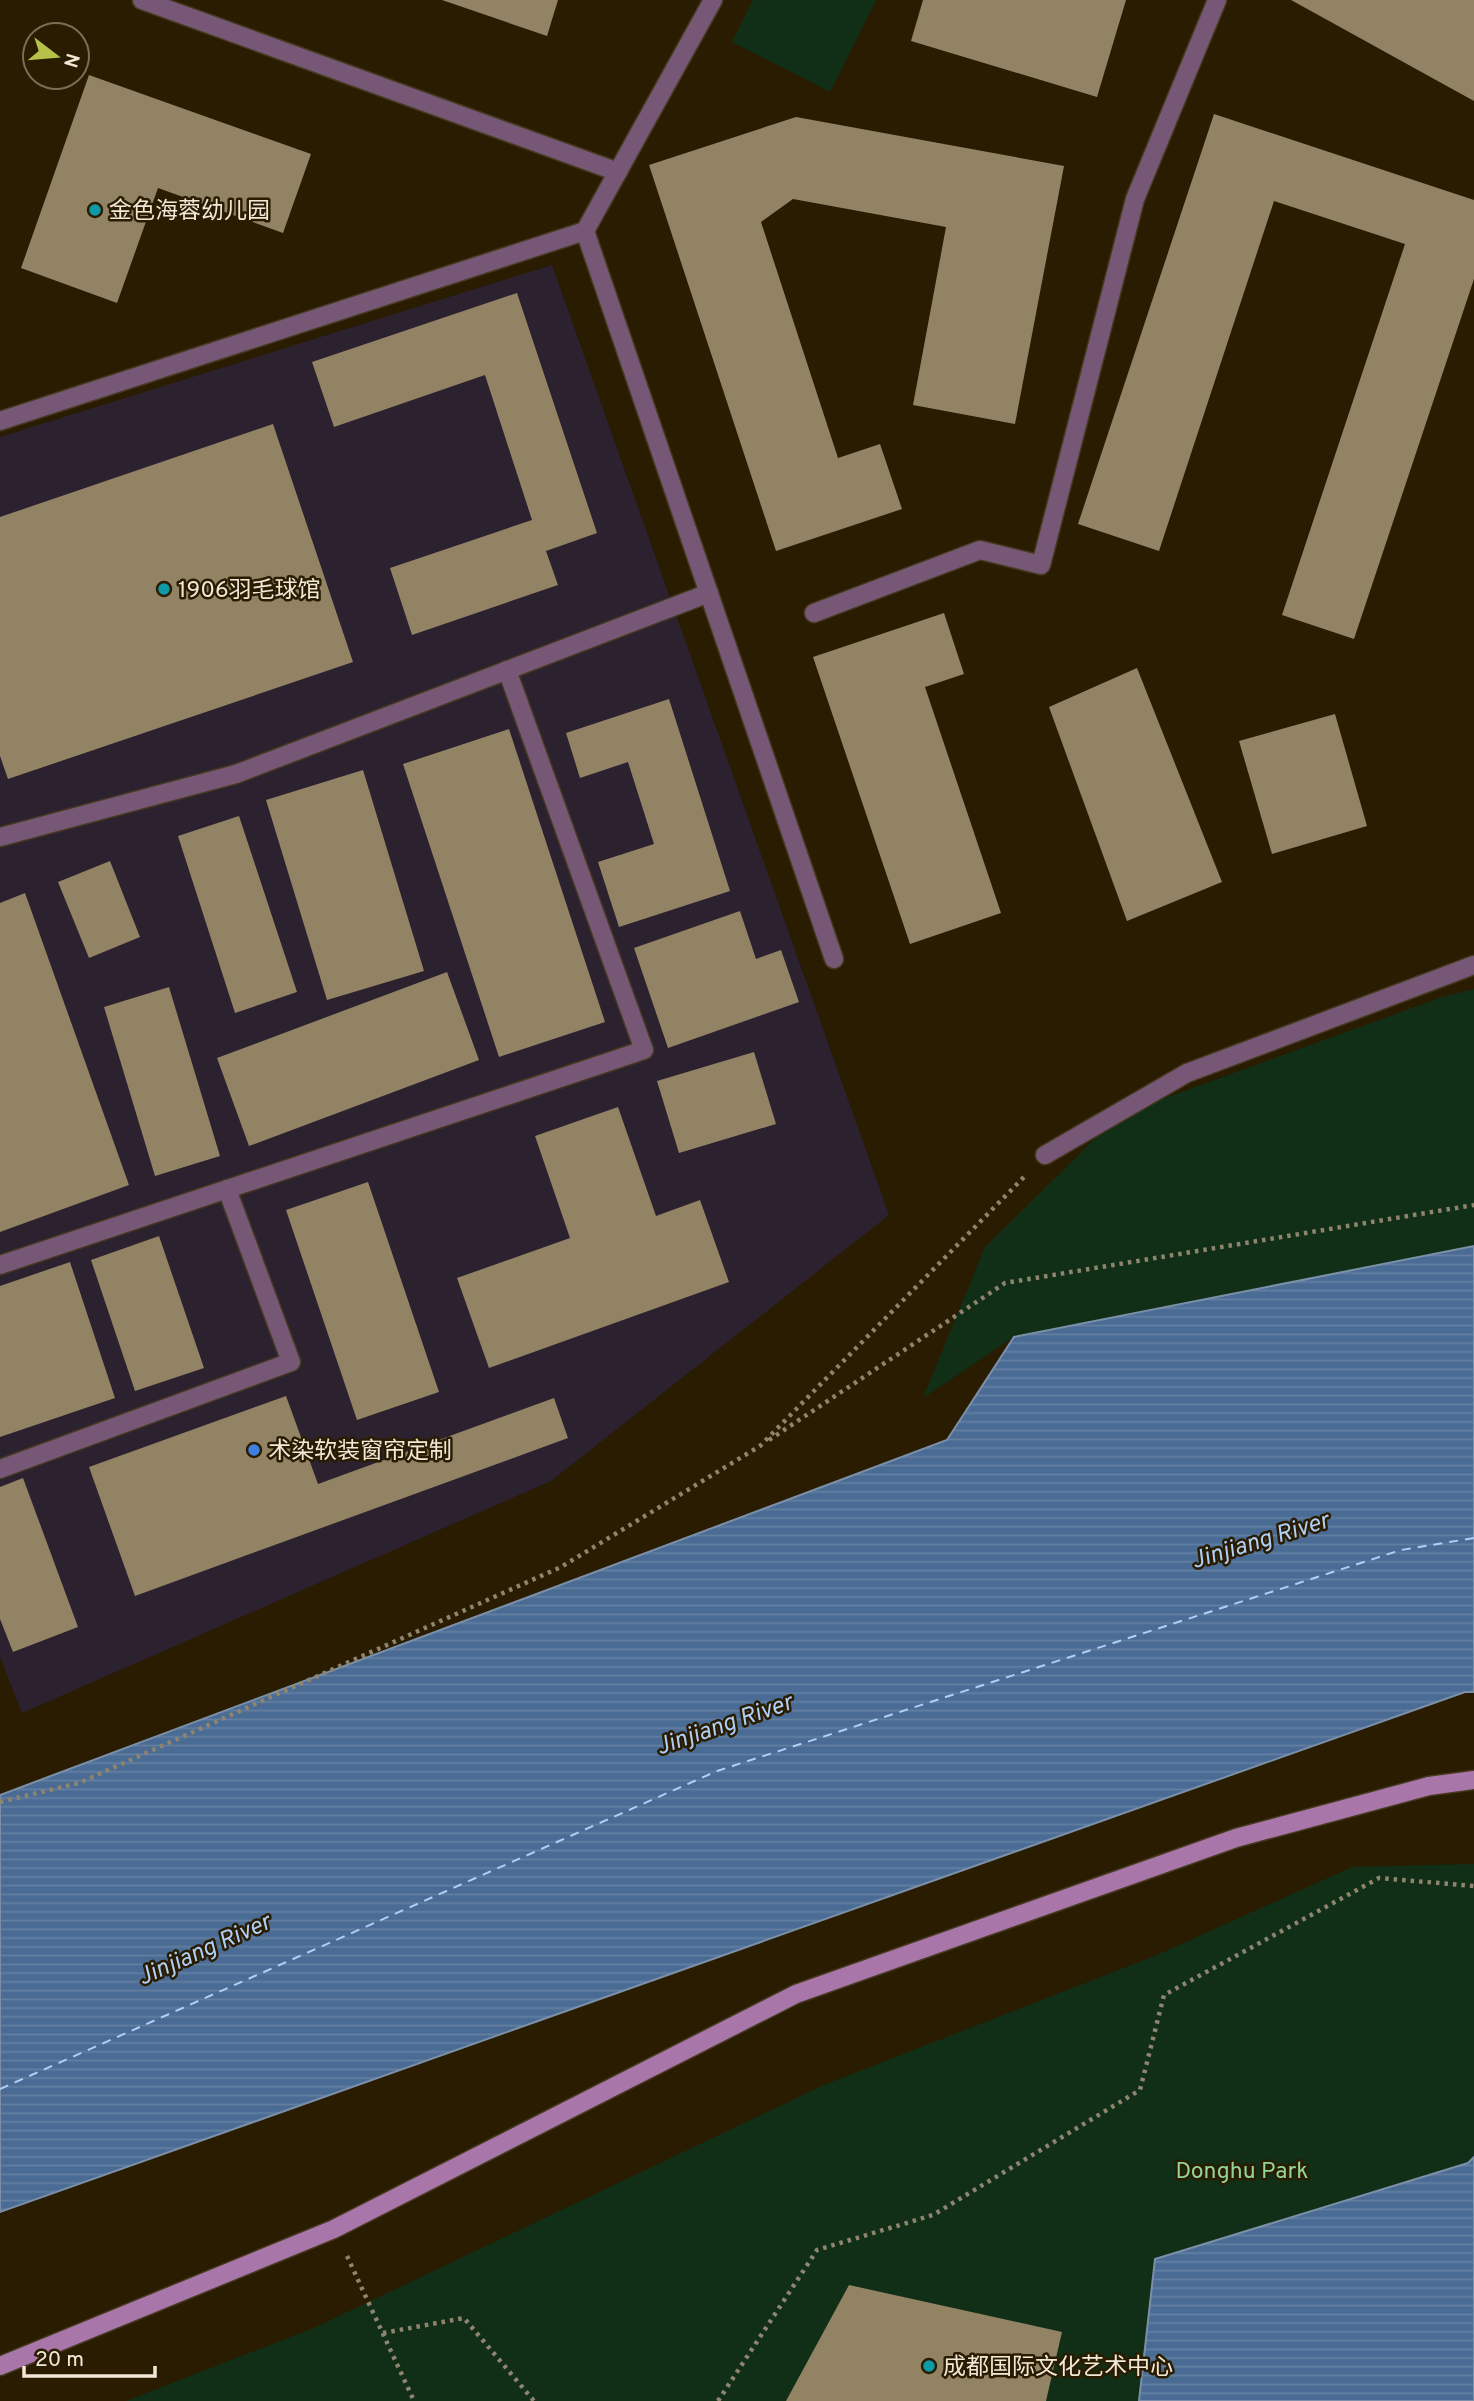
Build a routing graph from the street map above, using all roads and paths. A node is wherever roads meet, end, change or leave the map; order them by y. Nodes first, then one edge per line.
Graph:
1 (142, 0) edge
2 (713, 0) edge
3 (1217, 0) edge
4 (618, 172) junction
5 (585, 231) junction
6 (0, 421) edge
7 (709, 593) junction
8 (814, 613) dead end
9 (508, 670) junction
10 (0, 837) edge
11 (834, 959) dead end
12 (1474, 965) edge
13 (1045, 1155) joint
14 (227, 1189) junction
15 (1474, 1205) edge
16 (0, 1265) edge
17 (760, 1446) junction
18 (0, 1469) edge
19 (1474, 1780) edge
20 (0, 1802) edge
21 (1474, 1886) edge
22 (334, 2230) junction
23 (383, 2333) junction
24 (0, 2366) edge
25 (414, 2401) edge
26 (534, 2401) edge
27 (718, 2401) edge

1 - 4 street
2 - 4 street
3 - 8 street
4 - 5 street
5 - 6 street
5 - 7 street
7 - 9 street
7 - 11 street
9 - 10 street
9 - 14 street
12 - 13 street
13 - 17 path
14 - 16 street
14 - 18 street
15 - 17 path
17 - 20 path
19 - 22 street
21 - 27 path
22 - 23 path
22 - 24 street
23 - 25 path
23 - 26 path

